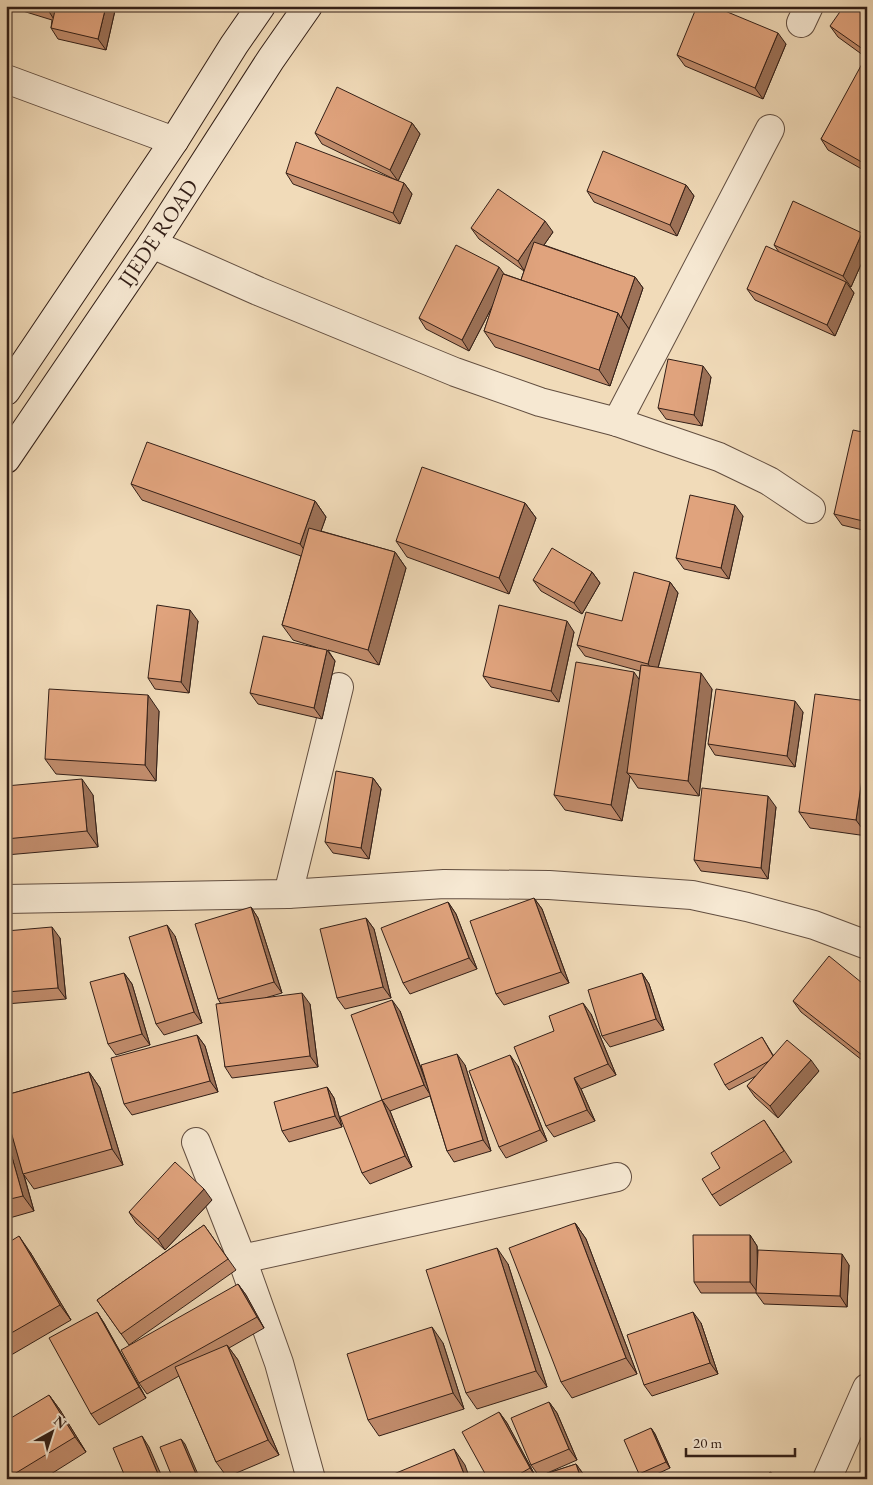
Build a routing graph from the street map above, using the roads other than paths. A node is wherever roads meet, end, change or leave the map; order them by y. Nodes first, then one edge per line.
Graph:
1 (261, 6) edge
2 (308, 6) edge
3 (6, 79) edge
4 (770, 129) dead end
5 (174, 141) junction
6 (152, 244) junction
7 (6, 391) edge
8 (617, 422) junction
9 (6, 459) edge
10 (810, 510) dead end
11 (339, 687) dead end
12 (288, 894) junction
13 (6, 898) edge
14 (867, 945) edge
15 (196, 1142) dead end
16 (617, 1177) dead end
17 (242, 1259) junction
18 (867, 1388) edge
19 (303, 1476) edge
20 (827, 1479) edge

1 - 5 street, IJEDE ROAD
2 - 6 street, IJEDE ROAD
3 - 5 street
4 - 8 street
5 - 7 street, IJEDE ROAD
6 - 8 street
6 - 9 street, IJEDE ROAD
8 - 10 street
11 - 12 street
12 - 13 street
12 - 14 street
15 - 17 street
16 - 17 street
17 - 19 street
18 - 20 street

